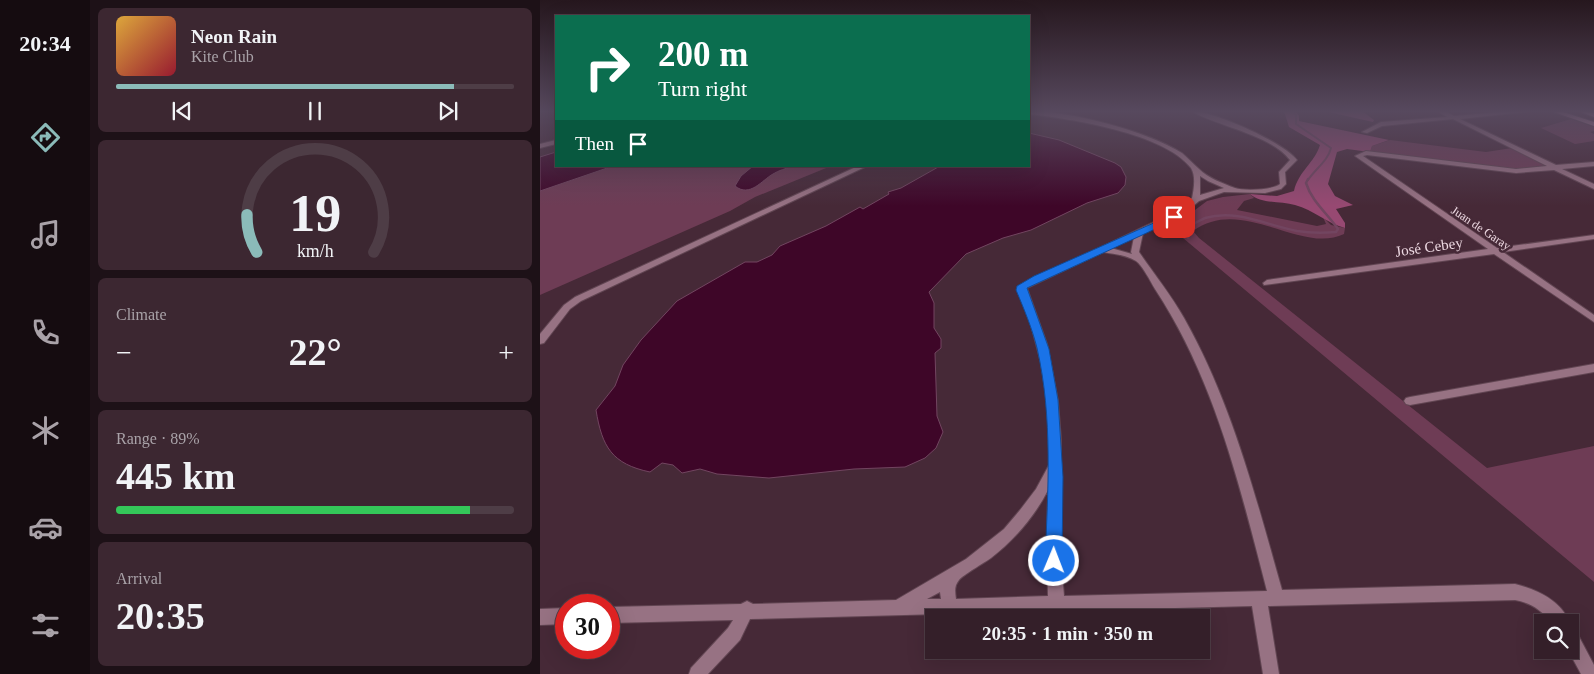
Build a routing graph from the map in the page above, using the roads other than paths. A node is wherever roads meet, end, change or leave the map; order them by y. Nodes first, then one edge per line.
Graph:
1 (554, 142) edge
2 (1153, 142) edge
3 (1266, 142) edge
4 (1503, 142) edge
5 (540, 146) edge
6 (1594, 164) edge
7 (862, 167) edge
8 (1555, 168) junction
9 (1194, 169) junction
10 (1594, 188) edge
11 (1234, 189) junction
12 (1196, 199) junction
13 (1139, 234) junction
14 (1594, 237) edge
15 (1100, 250) junction
16 (1497, 252) junction
17 (1139, 260) junction
18 (1267, 283) dead end
19 (1594, 319) edge
20 (540, 341) edge
21 (1594, 368) edge
22 (1410, 401) dead end
23 (1054, 466) junction
24 (953, 577) junction
25 (1277, 598) junction
26 (1259, 599) junction
27 (1057, 605) junction
28 (950, 606) junction
29 (899, 607) junction
30 (747, 610) junction
31 (1554, 614) edge
32 (620, 615) edge
33 (555, 616) edge
34 (540, 617) edge
35 (1579, 654) edge
36 (698, 674) edge
37 (1271, 674) edge
38 (1590, 674) edge

1 - 5 street
2 - 9 street
3 - 11 street
4 - 8 street
6 - 8 street
7 - 20 street
8 - 10 street
8 - 16 street, Juan de Garay
9 - 11 street
9 - 12 street
11 - 12 street
12 - 13 street
13 - 15 street
13 - 17 street
14 - 16 street, José Cebey
15 - 17 street
15 - 23 street
16 - 18 street, José Cebey
16 - 19 street, Juan de Garay
17 - 25 street
21 - 22 street
23 - 24 street
23 - 27 street
24 - 28 street
24 - 29 street
25 - 26 street
25 - 31 street
26 - 27 street
26 - 37 street
27 - 28 street
28 - 29 street
29 - 30 street
30 - 32 street
30 - 36 street
33 - 34 street
35 - 38 street

